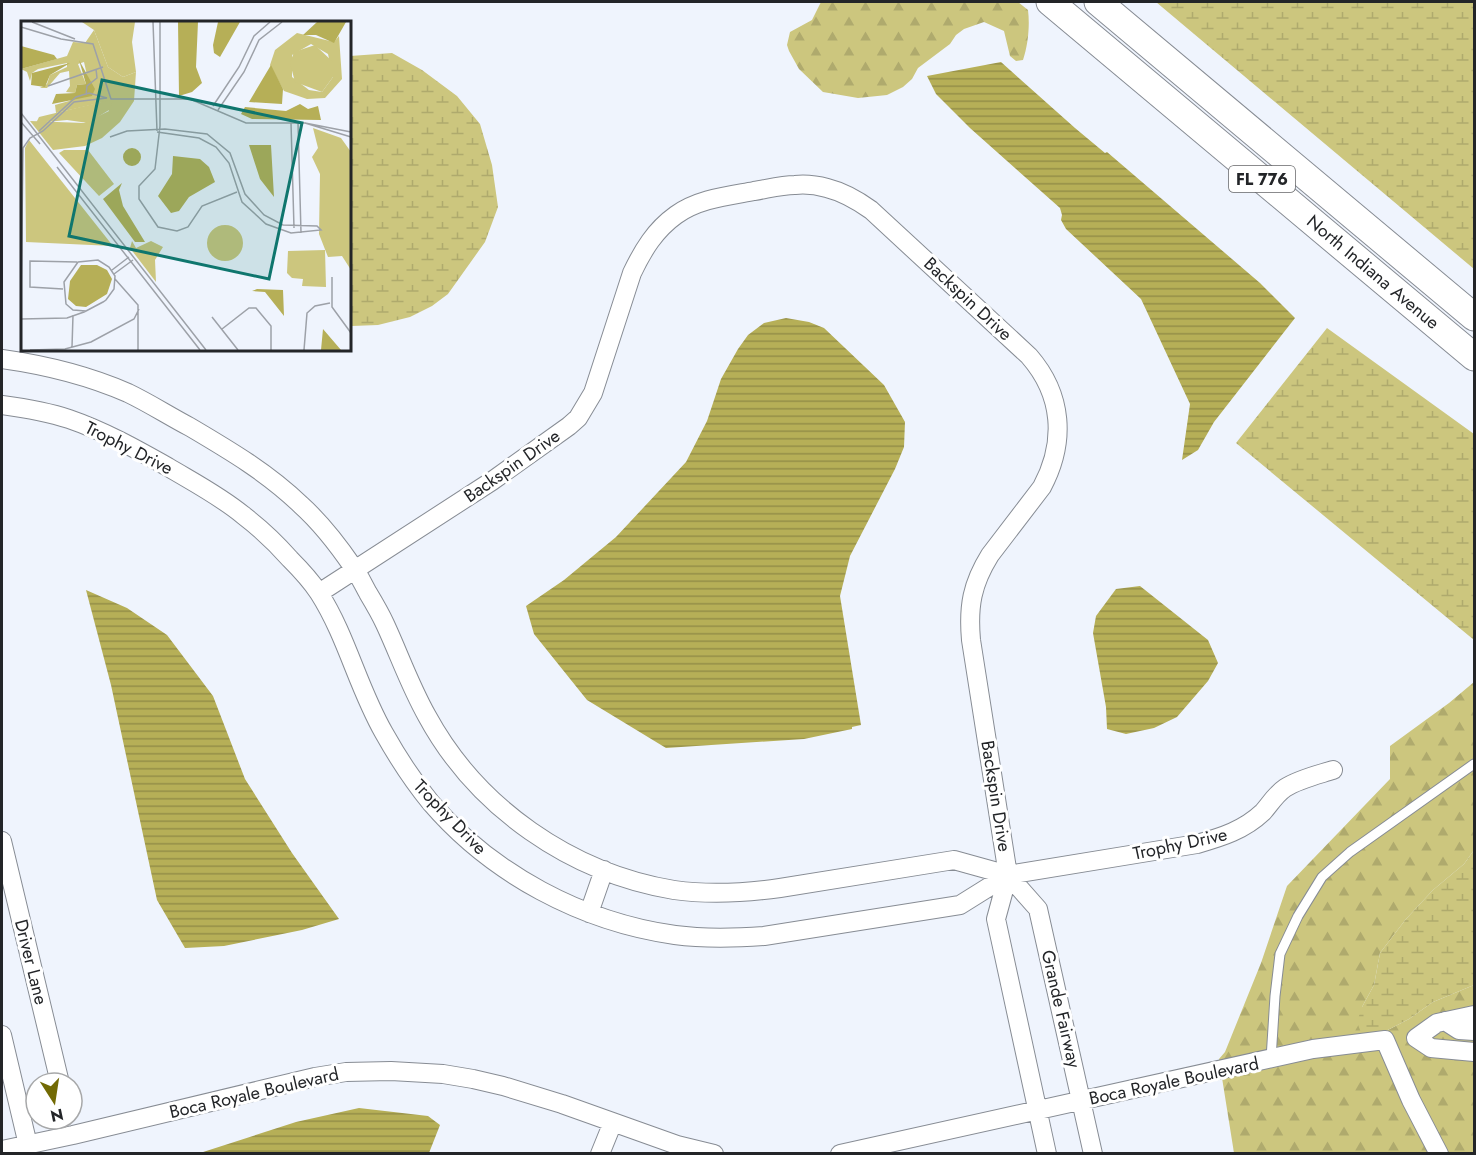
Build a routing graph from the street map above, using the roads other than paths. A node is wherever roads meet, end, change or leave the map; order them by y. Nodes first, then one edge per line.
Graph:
1 (1050, 2) edge
2 (1098, 2) edge
3 (1474, 317) edge
4 (1474, 357) edge
5 (2, 359) edge
6 (2, 405) edge
7 (355, 570) junction
8 (319, 593) junction
9 (1474, 765) edge
10 (1333, 770) dead end
11 (2, 841) edge
12 (604, 870) junction
13 (1008, 875) junction
14 (589, 913) junction
15 (1474, 1015) edge
16 (1445, 1021) junction
17 (1474, 1031) edge
18 (2, 1035) edge
19 (1416, 1038) junction
20 (1385, 1040) junction
21 (1474, 1052) edge
22 (1272, 1059) junction
23 (57, 1071) edge
24 (1081, 1101) junction
25 (1037, 1111) junction
26 (613, 1122) junction
27 (84, 1124) edge
28 (61, 1131) edge
29 (28, 1145) junction
30 (653, 1145) edge
31 (2, 1150) edge
32 (600, 1154) edge
33 (714, 1154) edge
34 (840, 1154) edge
35 (1047, 1154) edge
36 (1092, 1154) edge
37 (1439, 1154) edge

1 - 4 main road, North Indiana Avenue / FL 776
2 - 3 main road, North Indiana Avenue / FL 776
5 - 7 street, Trophy Drive
6 - 8 street, Trophy Drive
7 - 8 street, Backspin Drive
7 - 12 street, Trophy Drive
7 - 13 street, Backspin Drive
8 - 14 street, Trophy Drive
9 - 22 lane
10 - 13 street, Trophy Drive
11 - 23 street, Driver Lane
12 - 13 street, Trophy Drive
12 - 14 street
13 - 14 street, Trophy Drive
13 - 24 street, Grande Fairway
13 - 25 street, Backspin Drive
15 - 16 street
16 - 17 street
16 - 19 street
18 - 29 street
19 - 20 street, Boca Royale Boulevard
19 - 21 street
20 - 22 street, Boca Royale Boulevard
20 - 37 street
22 - 24 street, Boca Royale Boulevard
24 - 25 street, Boca Royale Boulevard
24 - 36 street, Grande Fairway
25 - 34 street, Boca Royale Boulevard
25 - 35 street
26 - 27 street, Boca Royale Boulevard
26 - 30 street, Boca Royale Boulevard
26 - 32 street
28 - 29 street, Boca Royale Boulevard
29 - 31 street, Boca Royale Boulevard
30 - 33 street, Boca Royale Boulevard

